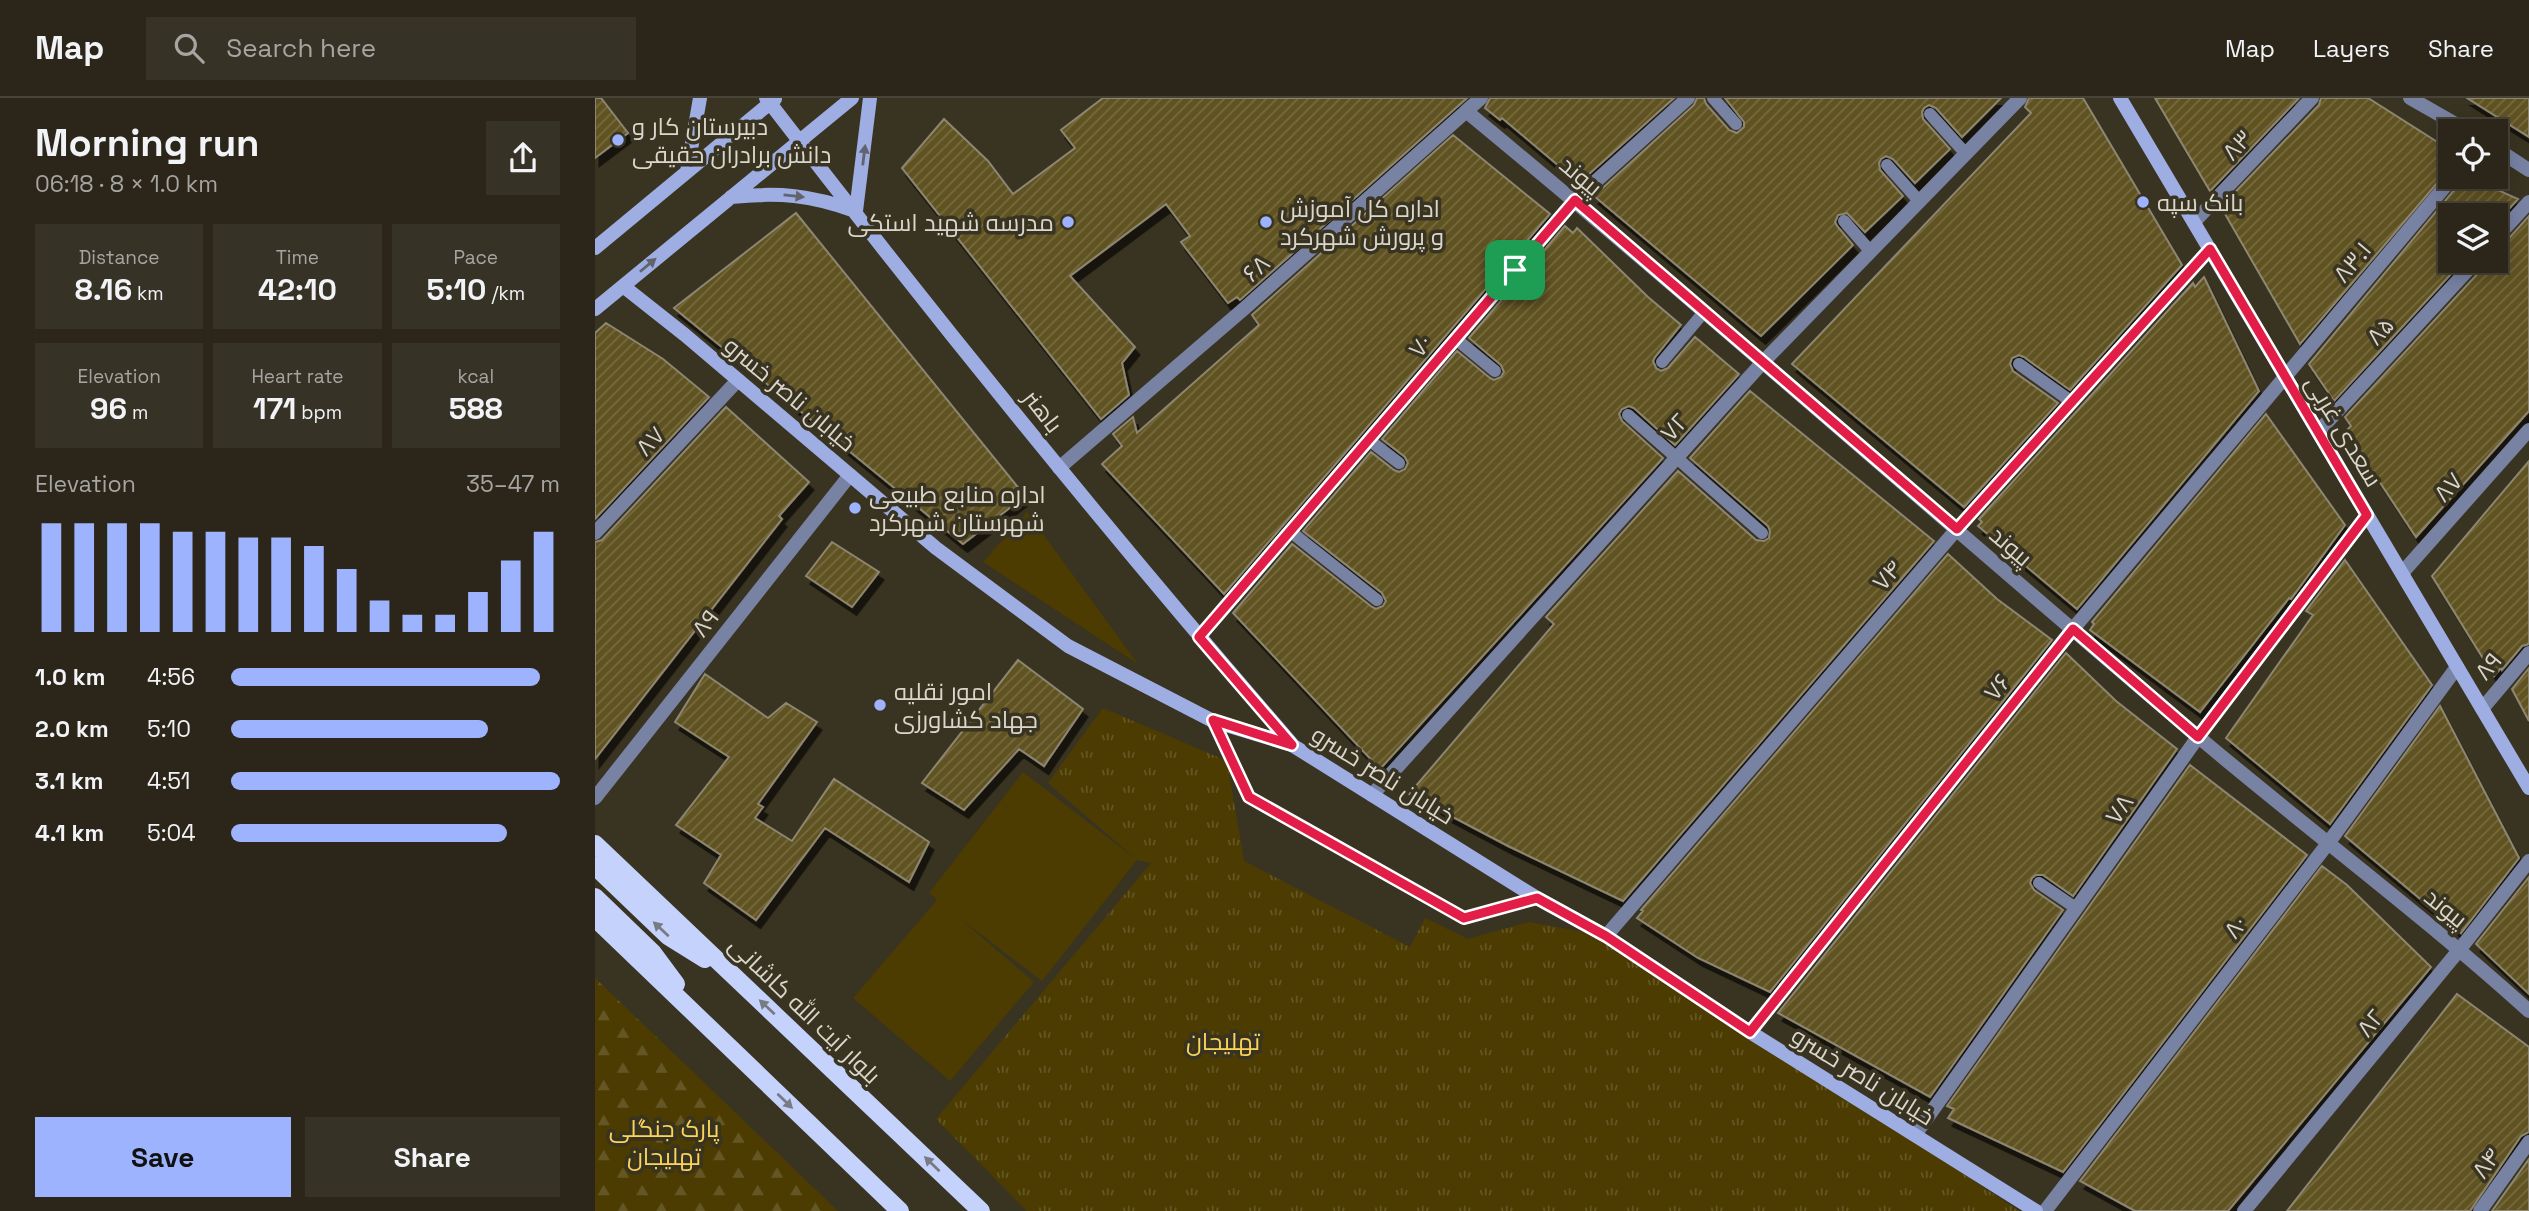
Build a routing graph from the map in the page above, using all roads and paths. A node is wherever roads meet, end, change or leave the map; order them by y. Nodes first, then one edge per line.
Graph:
1 (700, 98) edge
2 (852, 98) edge
3 (870, 98) edge
4 (1481, 98) edge
5 (1688, 98) edge
6 (1713, 98) edge
7 (2020, 98) edge
8 (2120, 98) edge
9 (2312, 98) edge
10 (2410, 98) edge
11 (770, 100) edge
12 (1467, 111) junction
13 (1930, 114) dead end
14 (2447, 119) edge
15 (1736, 124) dead end
16 (800, 140) junction
17 (1966, 154) junction
18 (2508, 156) edge
19 (1887, 165) dead end
20 (2529, 170) edge
21 (687, 172) junction
22 (2443, 189) edge
23 (730, 198) junction
24 (1575, 200) junction
25 (1920, 202) junction
26 (2529, 202) edge
27 (856, 211) junction
28 (1844, 221) dead end
29 (2194, 222) junction
30 (2508, 225) edge
31 (595, 248) edge
32 (2210, 249) junction
33 (1871, 252) junction
34 (2465, 273) edge
35 (623, 286) junction
36 (595, 309) edge
37 (1704, 312) junction
38 (1456, 339) junction
39 (1662, 362) dead end
40 (1763, 362) junction
41 (2019, 364) dead end
42 (1495, 371) dead end
43 (2285, 376) junction
44 (738, 380) junction
45 (2072, 402) junction
46 (1628, 415) dead end
47 (2529, 430) edge
48 (2318, 432) junction
49 (1369, 440) junction
50 (1677, 458) junction
51 (1399, 463) dead end
52 (1059, 468) junction
53 (850, 475) junction
54 (2367, 515) junction
55 (1957, 529) junction
56 (1291, 532) junction
57 (595, 533) edge
58 (1762, 533) dead end
59 (2402, 573) junction
60 (1377, 600) dead end
61 (2073, 629) junction
62 (1199, 637) junction
63 (2529, 653) edge
64 (2457, 667) junction
65 (2482, 709) junction
66 (1213, 720) junction
67 (2198, 737) junction
68 (1292, 745) junction
69 (2529, 788) edge
70 (1372, 795) junction
71 (595, 798) edge
72 (2329, 842) junction
73 (595, 844) edge
74 (2529, 861) edge
75 (595, 866) edge
76 (2039, 883) dead end
77 (595, 897) edge
78 (1537, 898) junction
79 (2076, 908) junction
80 (595, 918) edge
81 (1606, 936) junction
82 (2461, 949) junction
83 (738, 980) junction
84 (2529, 1012) edge
85 (702, 1021) junction
86 (1750, 1032) junction
87 (1915, 1135) junction
88 (2529, 1142) edge
89 (900, 1211) edge
90 (981, 1211) edge
91 (2036, 1211) edge
92 (2045, 1211) edge
93 (2244, 1211) edge
94 (2480, 1211) edge

1 - 21 main road
2 - 16 main road
27 -> 3 main road
4 - 12 street, ۶۸
5 - 24 street, ۷۰
6 - 15 lane
7 - 17 street, ۷۲
8 - 29 main road, سعدی غربی
9 - 29 street, ۸۳
10 - 14 street
11 - 16 main road, باهنر
11 - 21 main road
12 - 24 street, پیوند
12 - 52 street, ۶۸
13 - 17 lane
16 - 23 main road
16 - 27 main road, باهنر
17 - 25 street, ۷۲
18 - 20 street
19 - 25 lane
21 - 31 main road
22 - 43 street, ۸۳.۱
23 -> 27 main road
35 -> 23 main road
24 - 37 street, پیوند
24 - 38 street, ۷۰
25 - 33 street, ۷۲
26 - 30 street
27 - 52 main road, باهنر
28 - 33 lane
29 - 32 main road, سعدی غربی
32 - 43 main road, سعدی غربی
32 - 45 street, ۷۴
33 - 40 street, ۷۲
34 - 48 street, ۸۵
35 - 36 main road
35 - 44 main road, خیابان ناصر خسرو
37 - 39 lane
37 - 40 street, پیوند
38 - 42 lane
38 - 49 street, ۷۰
40 - 50 street, ۷۲
40 - 55 street, پیوند
41 - 45 lane
43 - 48 main road, سعدی غربی
43 - 61 street, ۷۶
44 - 53 main road, خیابان ناصر خسرو
44 - 57 street, ۸۷
45 - 55 street, ۷۴
46 - 50 lane
47 - 59 street, ۸۷
48 - 54 main road, سعدی غربی
49 - 51 lane
49 - 56 street, ۷۰
50 - 58 lane
50 - 70 street, ۷۲
52 - 62 main road, باهنر
53 - 66 main road, خیابان ناصر خسرو
53 - 71 street, ۸۹
54 - 59 main road, سعدی غربی
54 - 67 street, ۷۸
55 - 61 street, پیوند
55 - 81 street, ۷۴
56 - 60 lane
56 - 62 street, ۷۰
59 - 64 main road, سعدی غربی
61 - 67 street, پیوند
61 - 86 street, ۷۶
62 - 68 main road, باهنر
63 - 65 street, ۸۹
64 - 65 main road, سعدی غربی
64 - 72 street, ۸۰
65 - 69 main road, سعدی غربی
66 - 68 main road, خیابان ناصر خسرو
66 - 78 lane
67 - 72 street, پیوند
67 - 79 street, ۷۸
68 - 70 main road, خیابان ناصر خسرو
70 - 78 main road, خیابان ناصر خسرو
72 - 82 street, پیوند
72 - 92 street, ۸۰
73 - 83 main road, بلوار آیت الله کاشانی
74 - 82 street, ۸۲
83 -> 75 main road
76 - 79 lane
77 - 85 main road
78 - 81 main road, خیابان ناصر خسرو
79 - 87 street, ۷۸
80 - 85 main road
81 - 86 main road, خیابان ناصر خسرو
82 - 84 street, پیوند
82 - 93 street, ۸۲
90 -> 83 main road, بلوار آیت الله کاشانی
85 -> 89 main road
86 - 87 main road, خیابان ناصر خسرو
87 - 91 main road, خیابان ناصر خسرو
88 - 94 street, ۸۴

